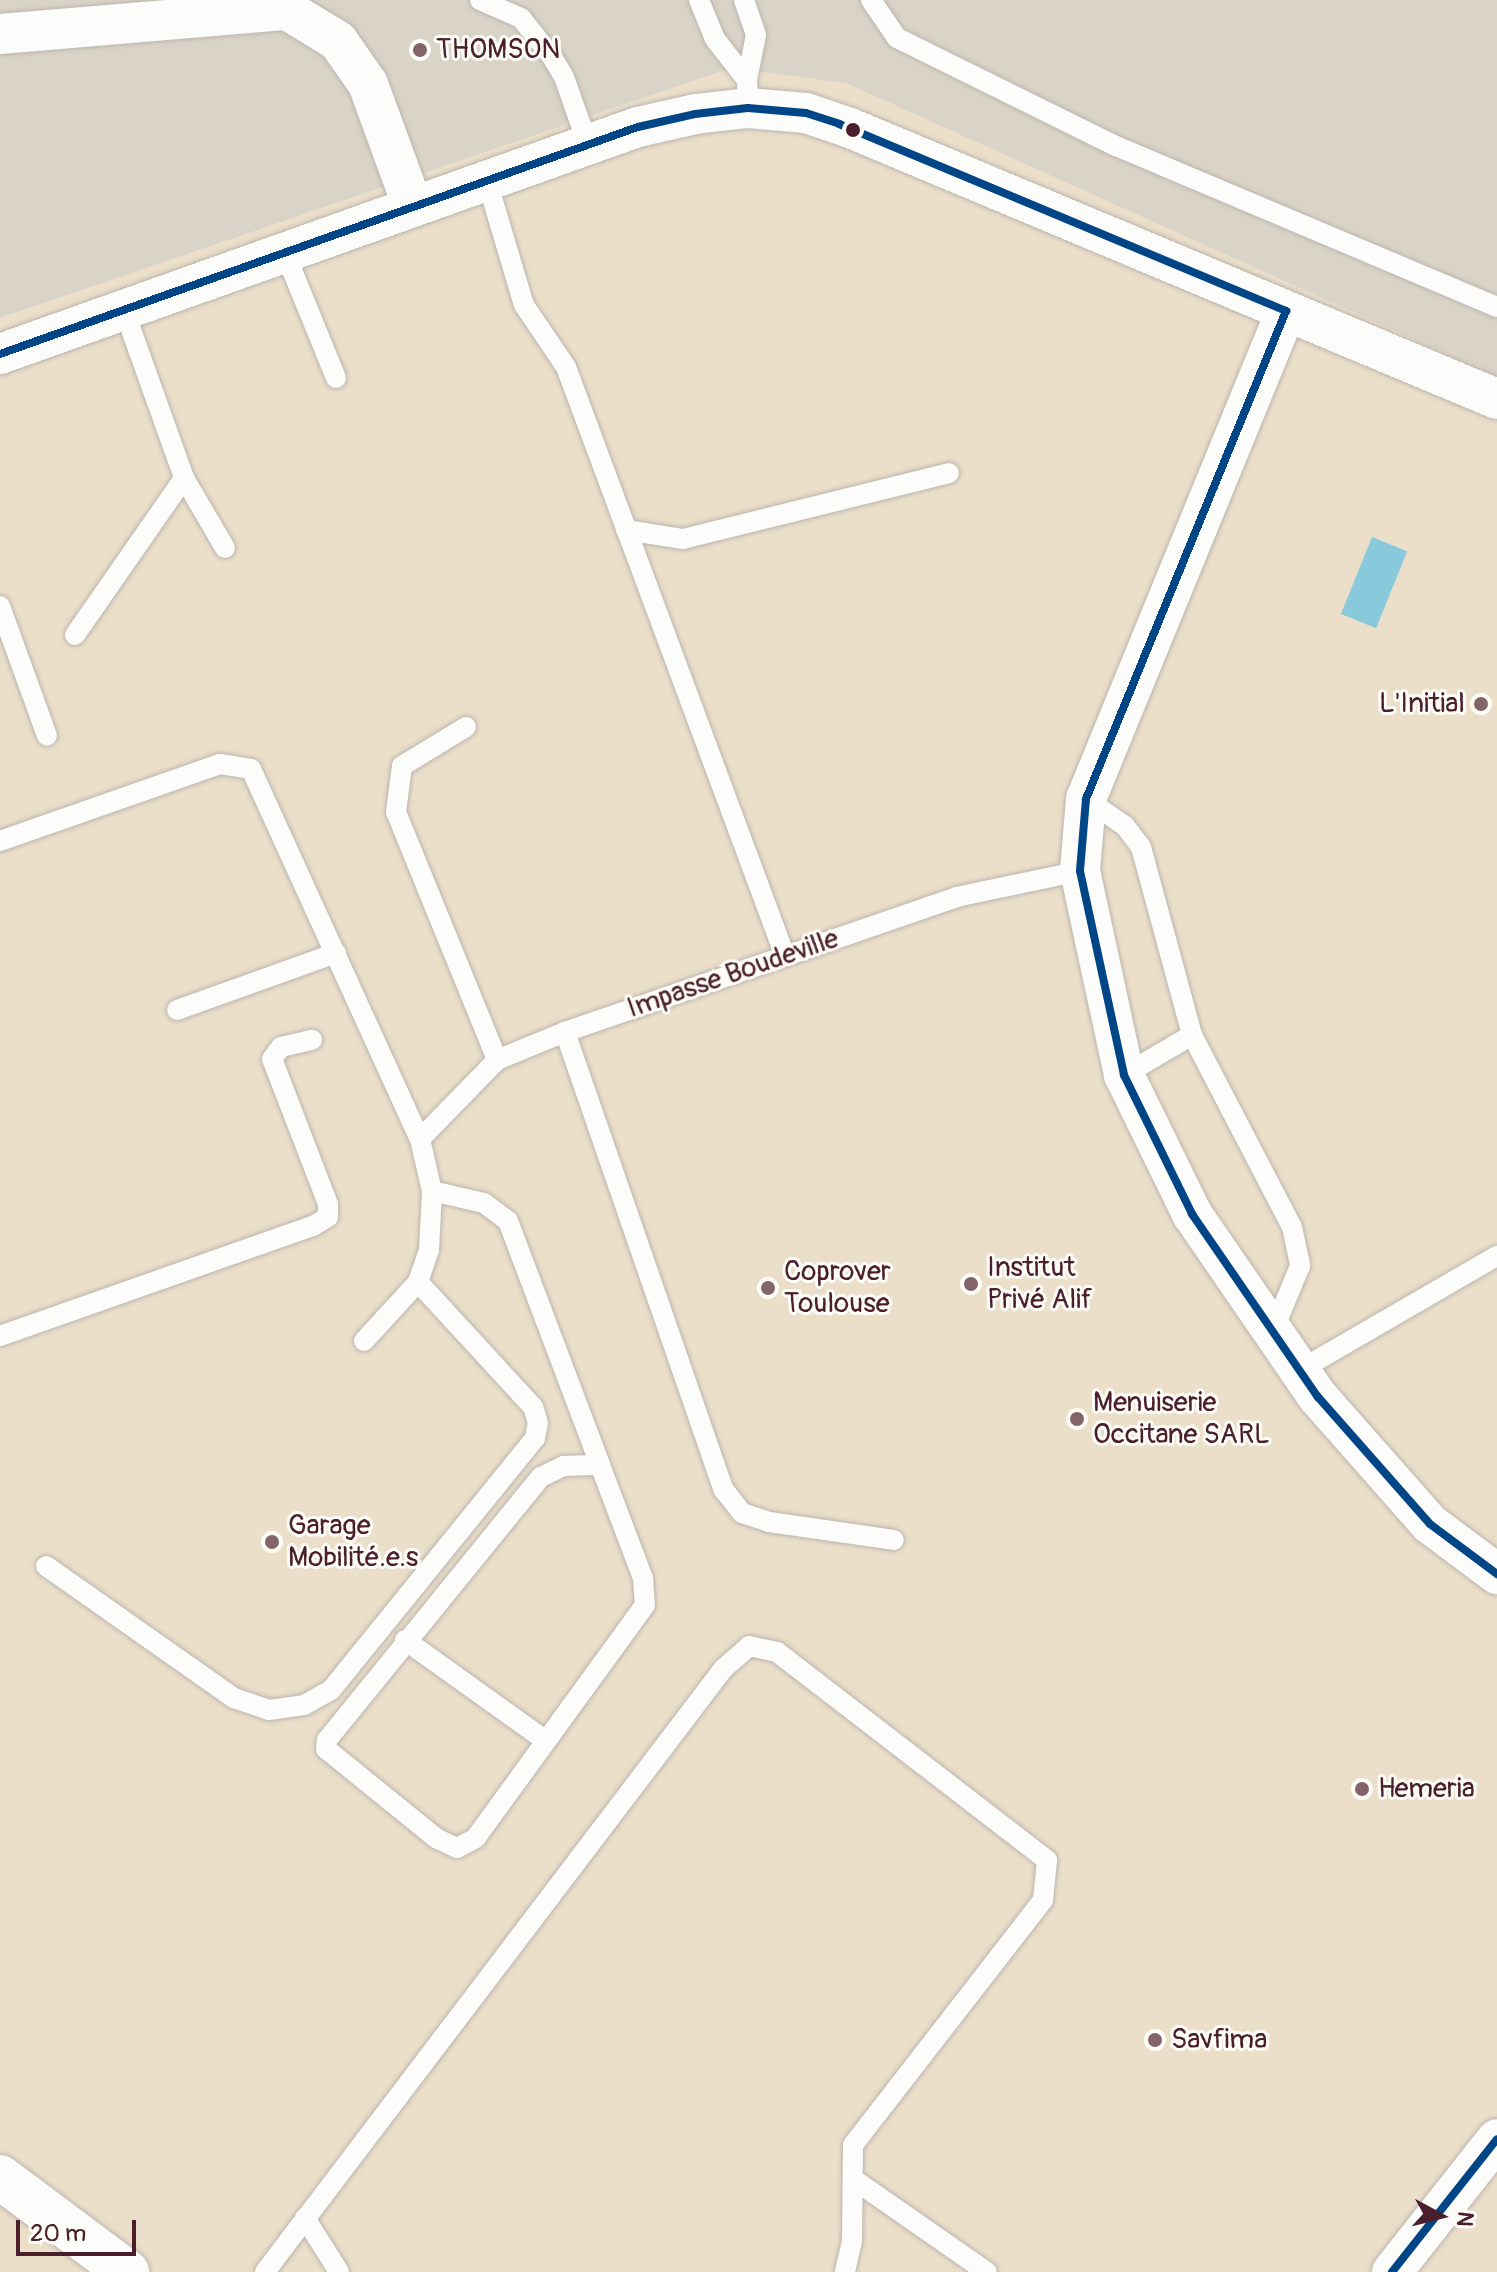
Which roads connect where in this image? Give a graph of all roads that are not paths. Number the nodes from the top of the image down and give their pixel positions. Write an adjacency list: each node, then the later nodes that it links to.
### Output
1 (480, 0): 7 (lane)
2 (699, 0): 6 (lane)
3 (744, 0): 6 (lane)
4 (871, 0): 11 (lane)
5 (0, 34): 9 (street)
6 (748, 94): 7 (street); 13 (street)
7 (588, 145): 8 (street)
8 (487, 181): 9 (street); 19 (lane)
9 (413, 207): 10 (street)
10 (285, 253): 12 (street); 15 (lane)
11 (1497, 307)
12 (124, 310): 14 (street); 18 (lane)
13 (1286, 311): 16 (street); 25 (street)
14 (0, 354)
15 (336, 378)
16 (1497, 399)
17 (949, 473): 19 (lane)
18 (184, 478): 20 (lane); 22 (lane)
19 (626, 530): 29 (lane)
20 (225, 548)
21 (0, 606): 24 (lane)
22 (75, 635)
23 (466, 727): 34 (lane)
24 (47, 736)
25 (1086, 799): 27 (street); 32 (lane)
26 (0, 841): 28 (lane)
27 (1080, 871): 29 (lane, Impasse Boudeville); 35 (street)
28 (336, 953): 30 (lane); 36 (lane)
29 (785, 956): 31 (lane, Impasse Boudeville)
30 (177, 1010)
31 (565, 1032): 34 (lane, Impasse Boudeville); 45 (lane)
32 (1192, 1035): 35 (lane); 40 (lane)
33 (312, 1040): 41 (lane)
34 (497, 1060): 36 (lane, Impasse Boudeville)
35 (1124, 1075): 40 (street)
36 (420, 1139): 37 (lane)
37 (432, 1191): 39 (lane); 44 (lane)
38 (1497, 1256): 43 (lane)
39 (418, 1282): 42 (lane); 46 (lane)
40 (1273, 1331): 43 (street)
41 (0, 1336)
42 (364, 1341)
43 (1300, 1370): 47 (street)
44 (600, 1465): 48 (lane); 49 (lane)
45 (894, 1540)
46 (46, 1566)
47 (1497, 1574)
48 (405, 1640): 49 (lane); 49 (lane)
49 (546, 1741)
50 (1497, 2139): 59 (street)
51 (0, 2177): 54 (street)
52 (853, 2179): 53 (lane); 57 (lane); 58 (lane)
53 (305, 2218): 55 (lane); 56 (lane)
54 (127, 2272)
55 (265, 2272)
56 (339, 2272)
57 (845, 2272)
58 (987, 2272)
59 (1392, 2272)

